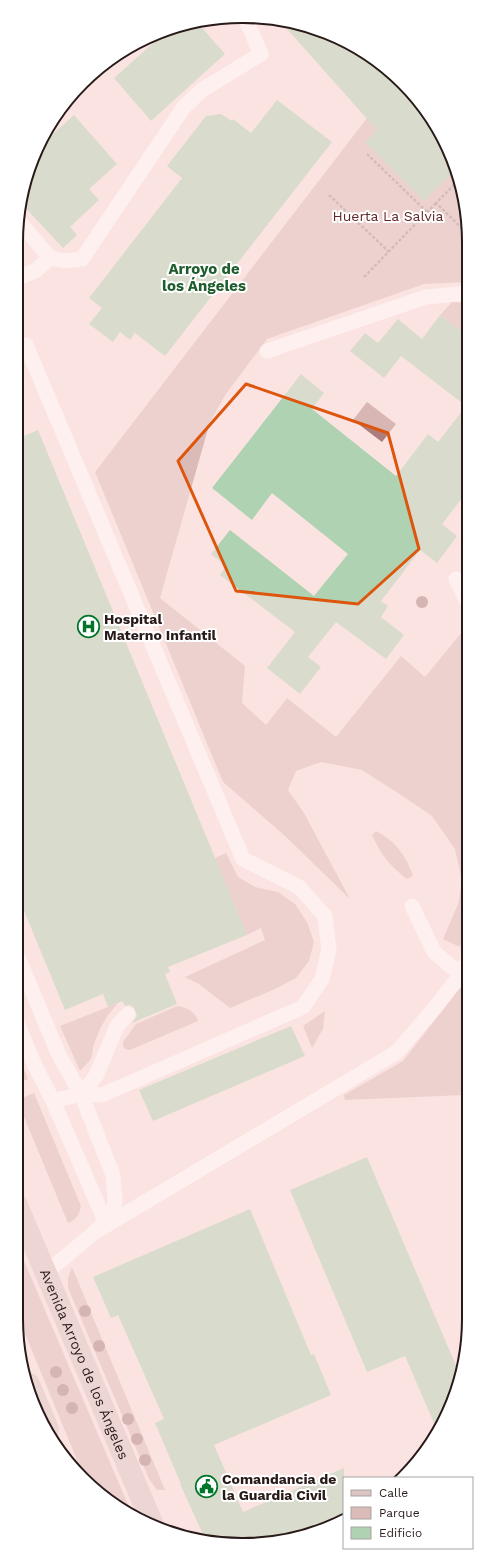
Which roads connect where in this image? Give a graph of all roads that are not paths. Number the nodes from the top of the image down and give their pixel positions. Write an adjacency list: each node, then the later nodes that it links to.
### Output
1 (247, 23): 3 (lane)
2 (23, 226): 3 (lane)
3 (50, 258): 4 (lane)
4 (23, 276)
5 (462, 294): 7 (lane)
6 (23, 346): 16 (lane)
7 (267, 351)
8 (456, 580): 9 (lane)
9 (462, 592)
10 (412, 906): 12 (lane)
11 (23, 969): 16 (lane)
12 (462, 971)
13 (462, 974): 19 (lane)
14 (128, 1014): 16 (lane)
15 (23, 1037): 17 (lane)
16 (81, 1094): 17 (lane); 19 (lane)
17 (52, 1101): 19 (lane)
18 (23, 1219): 20 (main road, Avenida Arroyo de los Ángeles)
19 (100, 1227): 20 (lane)
20 (47, 1272): 21 (main road, Avenida Arroyo de los Ángeles)
21 (150, 1517)

